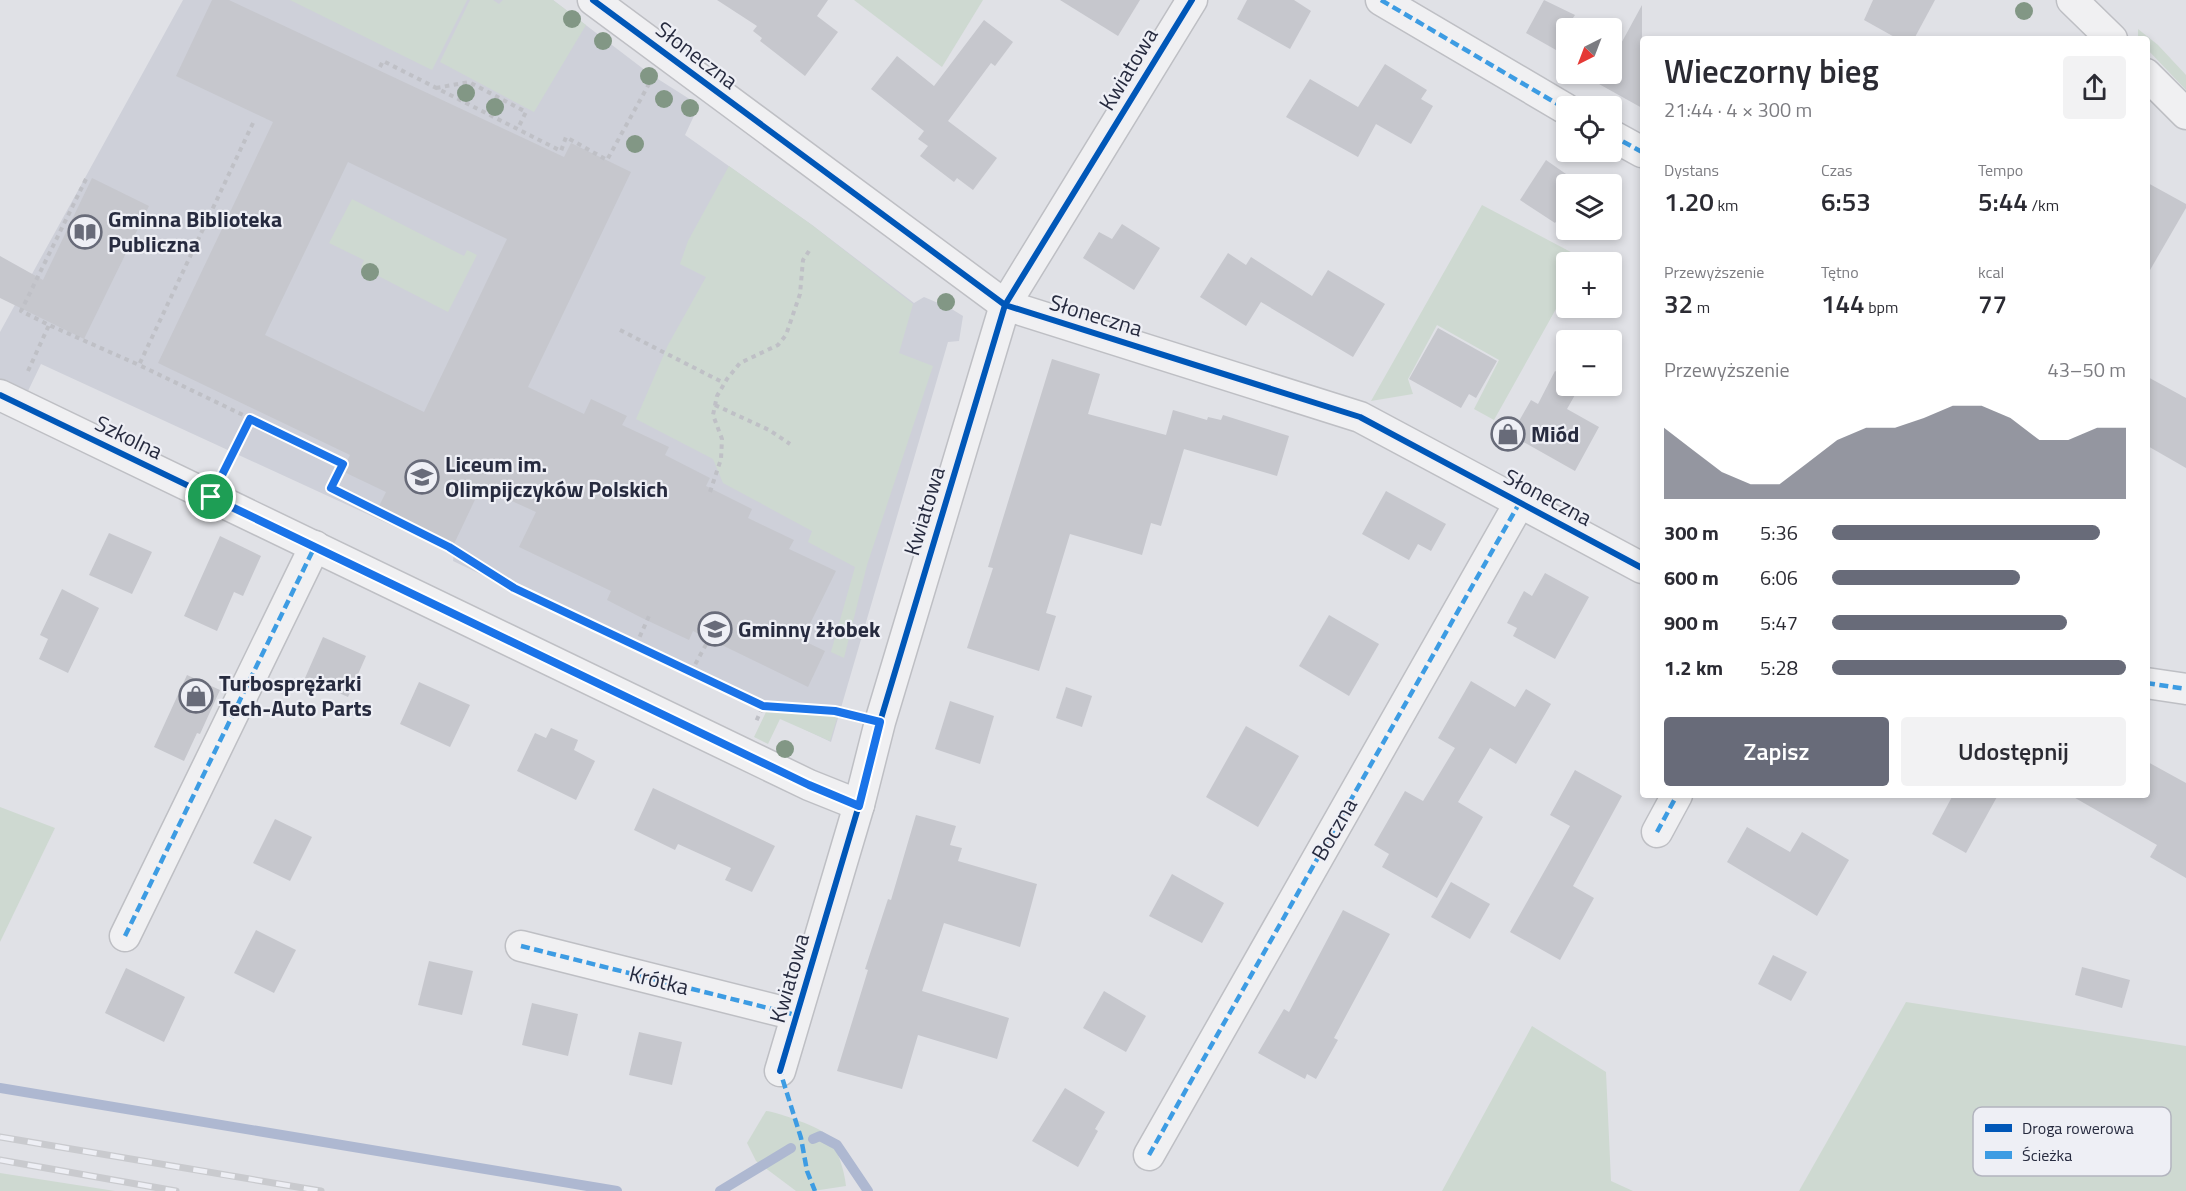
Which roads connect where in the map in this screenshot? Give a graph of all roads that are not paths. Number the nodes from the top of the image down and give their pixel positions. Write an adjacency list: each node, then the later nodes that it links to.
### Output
1 (593, 0): 11 (street, Słoneczna)
2 (1192, 0): 11 (street, Kwiatowa)
3 (1381, 0): 7 (street)
4 (2072, 0): 5 (street)
5 (2109, 36)
6 (2150, 78): 8 (street)
7 (1556, 104)
8 (2186, 114)
9 (1622, 141): 10 (street)
10 (1640, 151)
11 (1005, 305): 13 (street, Słoneczna); 19 (street, Kwiatowa)
12 (7, 399): 14 (street, Szkolna)
13 (1520, 502): 15 (street, Słoneczna); 25 (street, Boczna)
14 (315, 546): 19 (street, Szkolna); 21 (street)
15 (1640, 567)
16 (2150, 684): 17 (street)
17 (2186, 688)
18 (1675, 798): 20 (street)
19 (859, 806): 23 (street, Kwiatowa)
20 (1657, 832)
21 (125, 936)
22 (521, 946): 23 (street, Krótka)
23 (796, 1015): 24 (street, Kwiatowa)
24 (780, 1071)
25 (1149, 1155)

